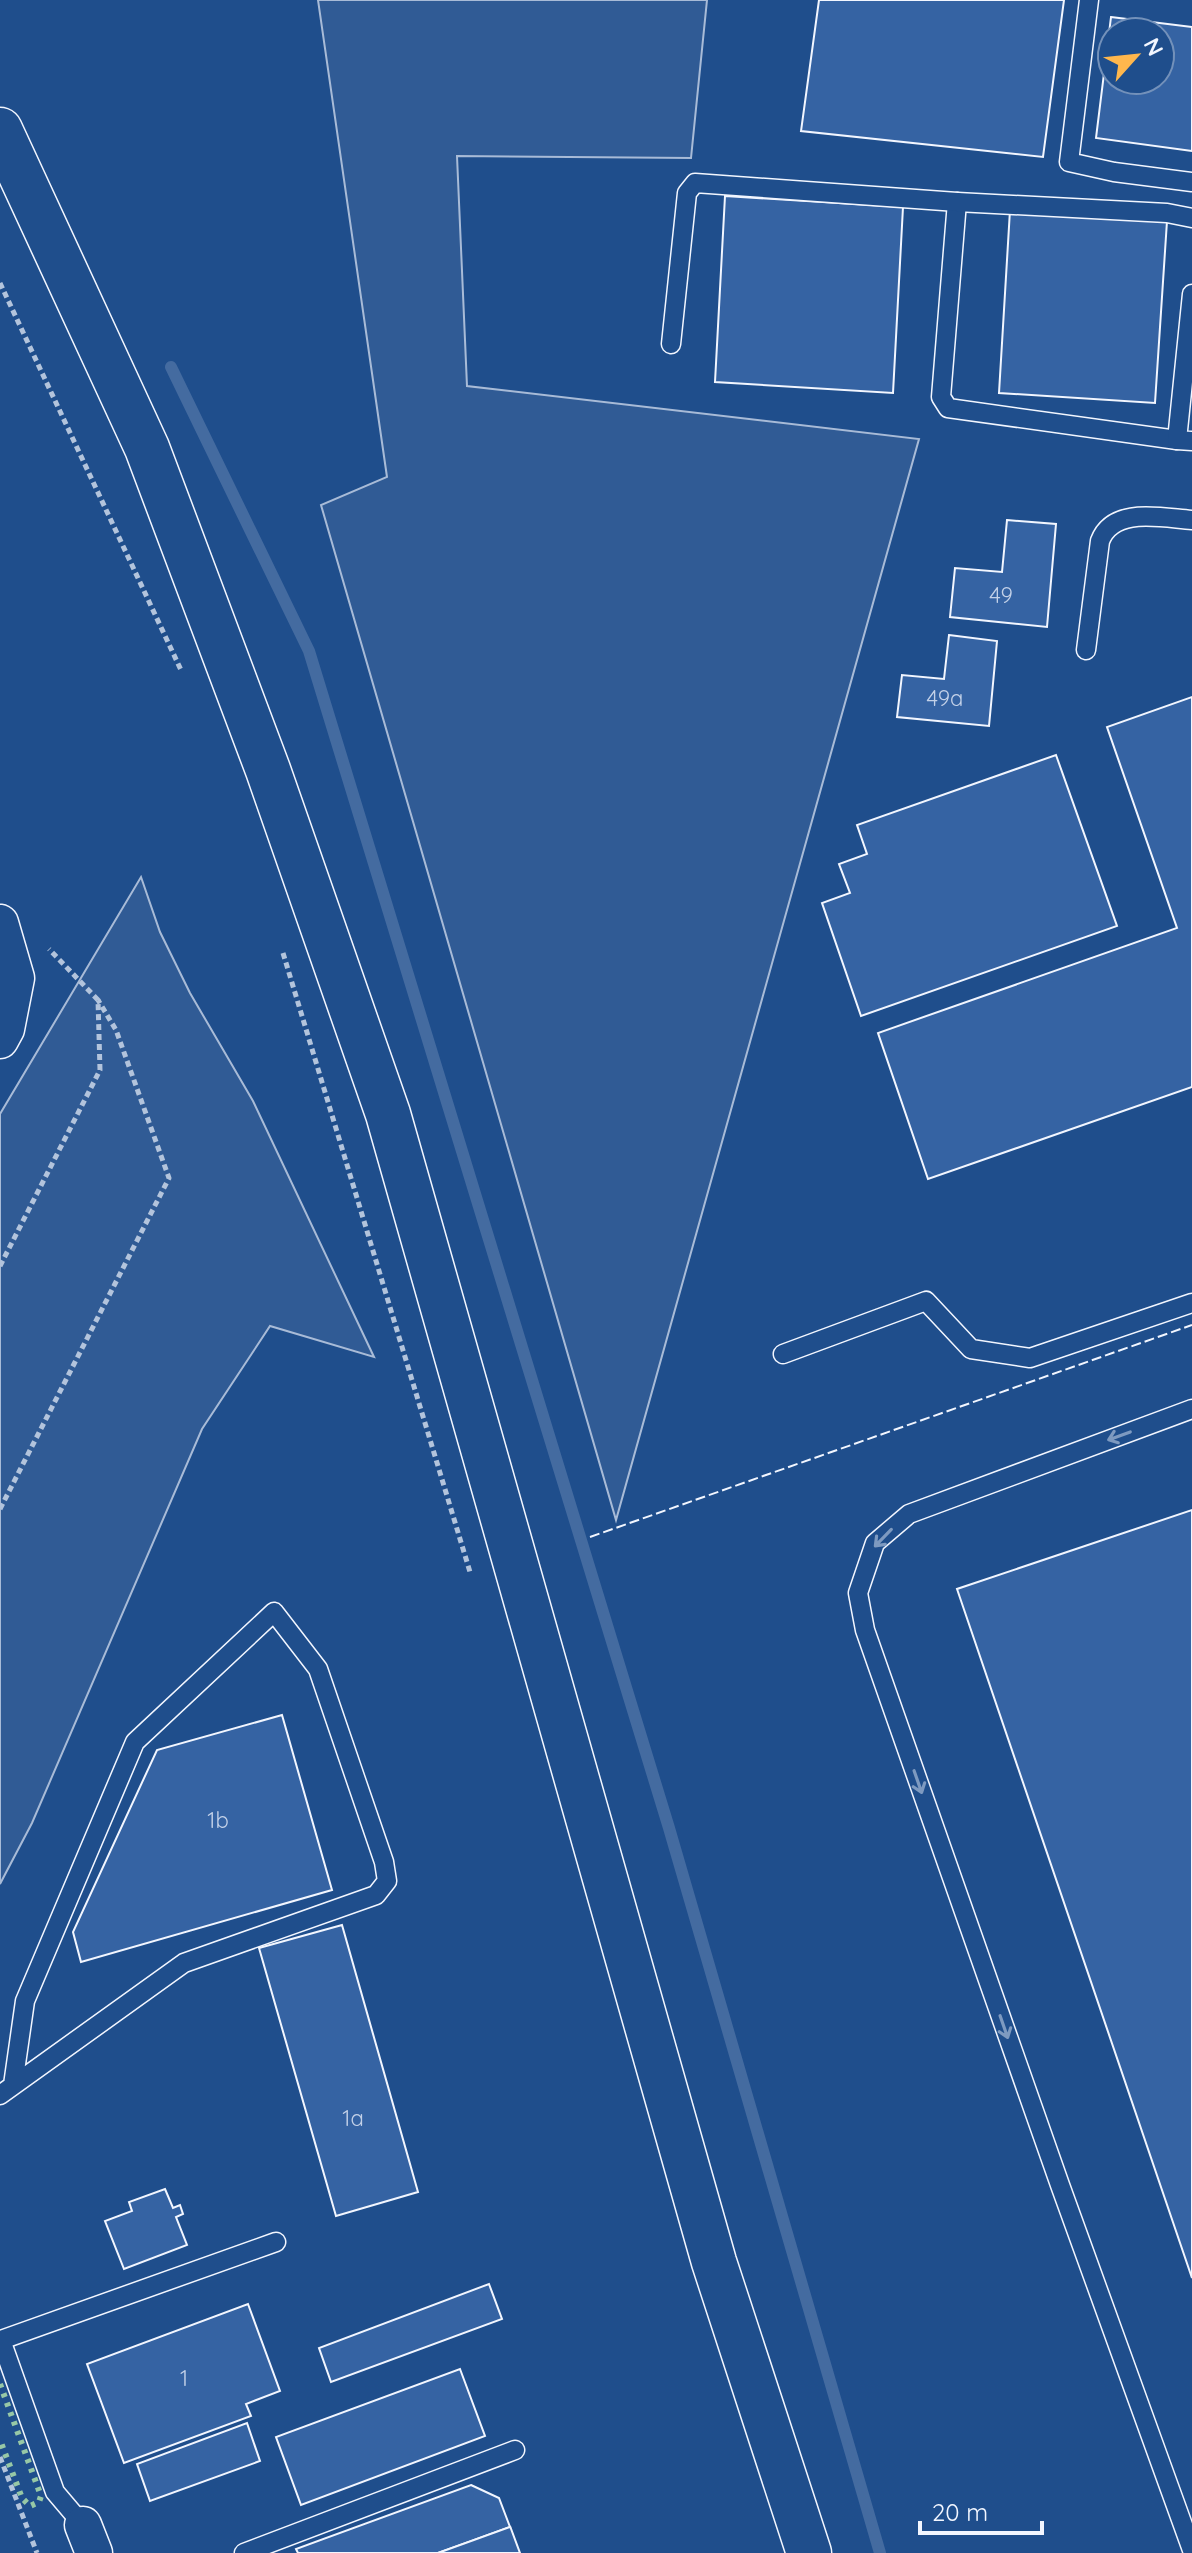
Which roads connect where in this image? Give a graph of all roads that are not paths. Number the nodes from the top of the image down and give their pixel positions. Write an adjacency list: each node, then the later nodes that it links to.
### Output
1 (1089, 0): 3 (lane)
2 (0, 130): 23 (main road)
3 (1192, 182)
4 (957, 202): 5 (lane); 7 (lane); 8 (lane)
5 (1192, 218)
6 (1192, 294): 8 (lane)
7 (671, 344)
8 (1184, 440)
9 (1192, 520): 10 (lane)
10 (1086, 650)
11 (1, 924): 12 (street)
12 (0, 1040)
13 (1192, 1303): 14 (lane)
14 (783, 1354)
15 (1192, 1409): 21 (lane, one-way to 21)
16 (7, 2090): 16 (lane)
17 (276, 2242): 18 (lane)
18 (0, 2339): 20 (lane)
19 (515, 2450): 22 (lane)
20 (89, 2539)
21 (1192, 2550)
22 (244, 2553)
23 (809, 2553)

